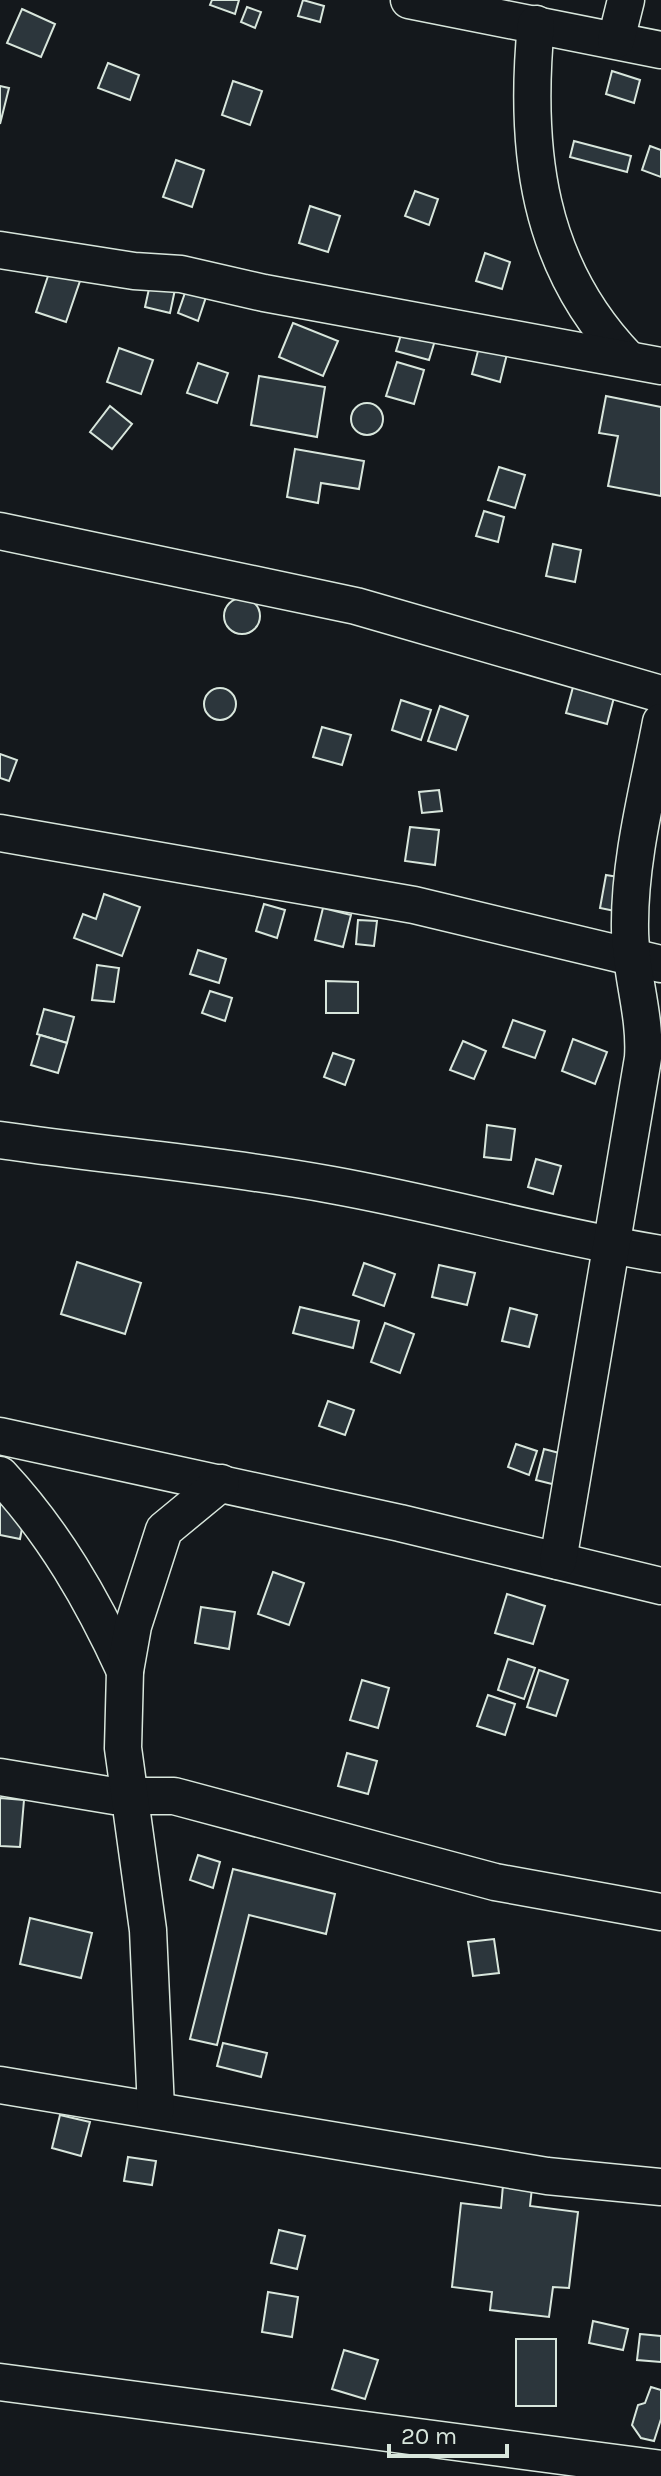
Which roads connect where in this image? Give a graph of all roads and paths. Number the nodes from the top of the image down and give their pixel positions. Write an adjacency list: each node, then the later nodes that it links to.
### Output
1 (409, 0): 3 (street)
2 (626, 0): 4 (street)
3 (536, 24): 4 (street); 7 (street)
4 (616, 40): 5 (street)
5 (661, 50)
6 (0, 250): 7 (street)
7 (644, 362)
8 (0, 531): 9 (street)
9 (661, 694)
10 (661, 722): 12 (street)
11 (0, 833): 12 (street)
12 (646, 961): 14 (street)
13 (0, 1140): 14 (street)
14 (611, 1246): 15 (street); 19 (street)
15 (661, 1254)
16 (0, 1436): 18 (street)
17 (0, 1475): 21 (street)
18 (221, 1483): 19 (street); 21 (street)
19 (558, 1561): 20 (street)
20 (661, 1586)
21 (125, 1671): 23 (street)
22 (0, 1777): 23 (street)
23 (129, 1797): 24 (street); 26 (street)
24 (661, 1912)
25 (0, 2085): 26 (street)
26 (156, 2109): 27 (street)
27 (661, 2187)
28 (0, 2382): 29 (street)
29 (661, 2469)

